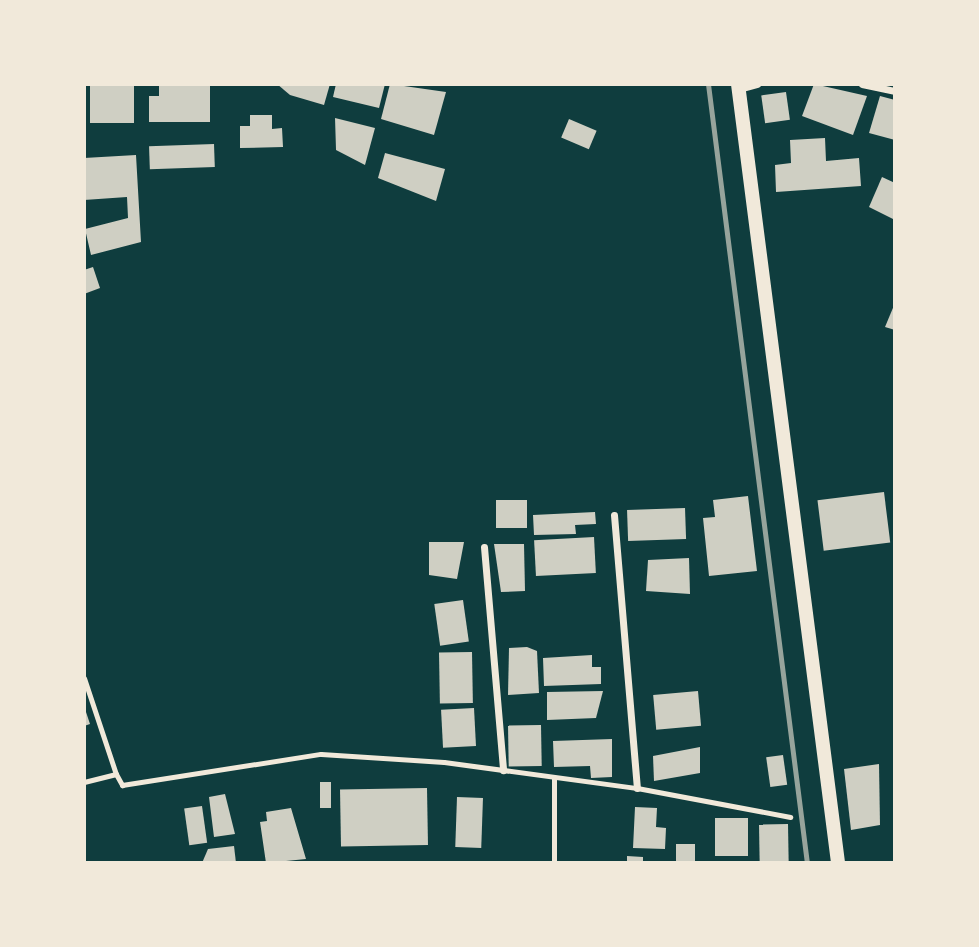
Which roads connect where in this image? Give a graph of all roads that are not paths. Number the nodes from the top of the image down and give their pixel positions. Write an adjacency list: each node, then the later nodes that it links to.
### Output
1 (757, 84): 3 (street)
2 (862, 84): 4 (street)
3 (739, 86): 15 (main road)
4 (895, 91)
5 (614, 515): 12 (street)
6 (484, 547): 8 (street)
7 (84, 678): 9 (lane)
8 (503, 770): 9 (lane); 10 (lane)
9 (116, 774): 11 (lane)
10 (554, 778): 12 (lane); 14 (lane)
11 (84, 782)
12 (637, 788): 13 (lane)
13 (790, 817)
14 (554, 863)
15 (838, 863)

